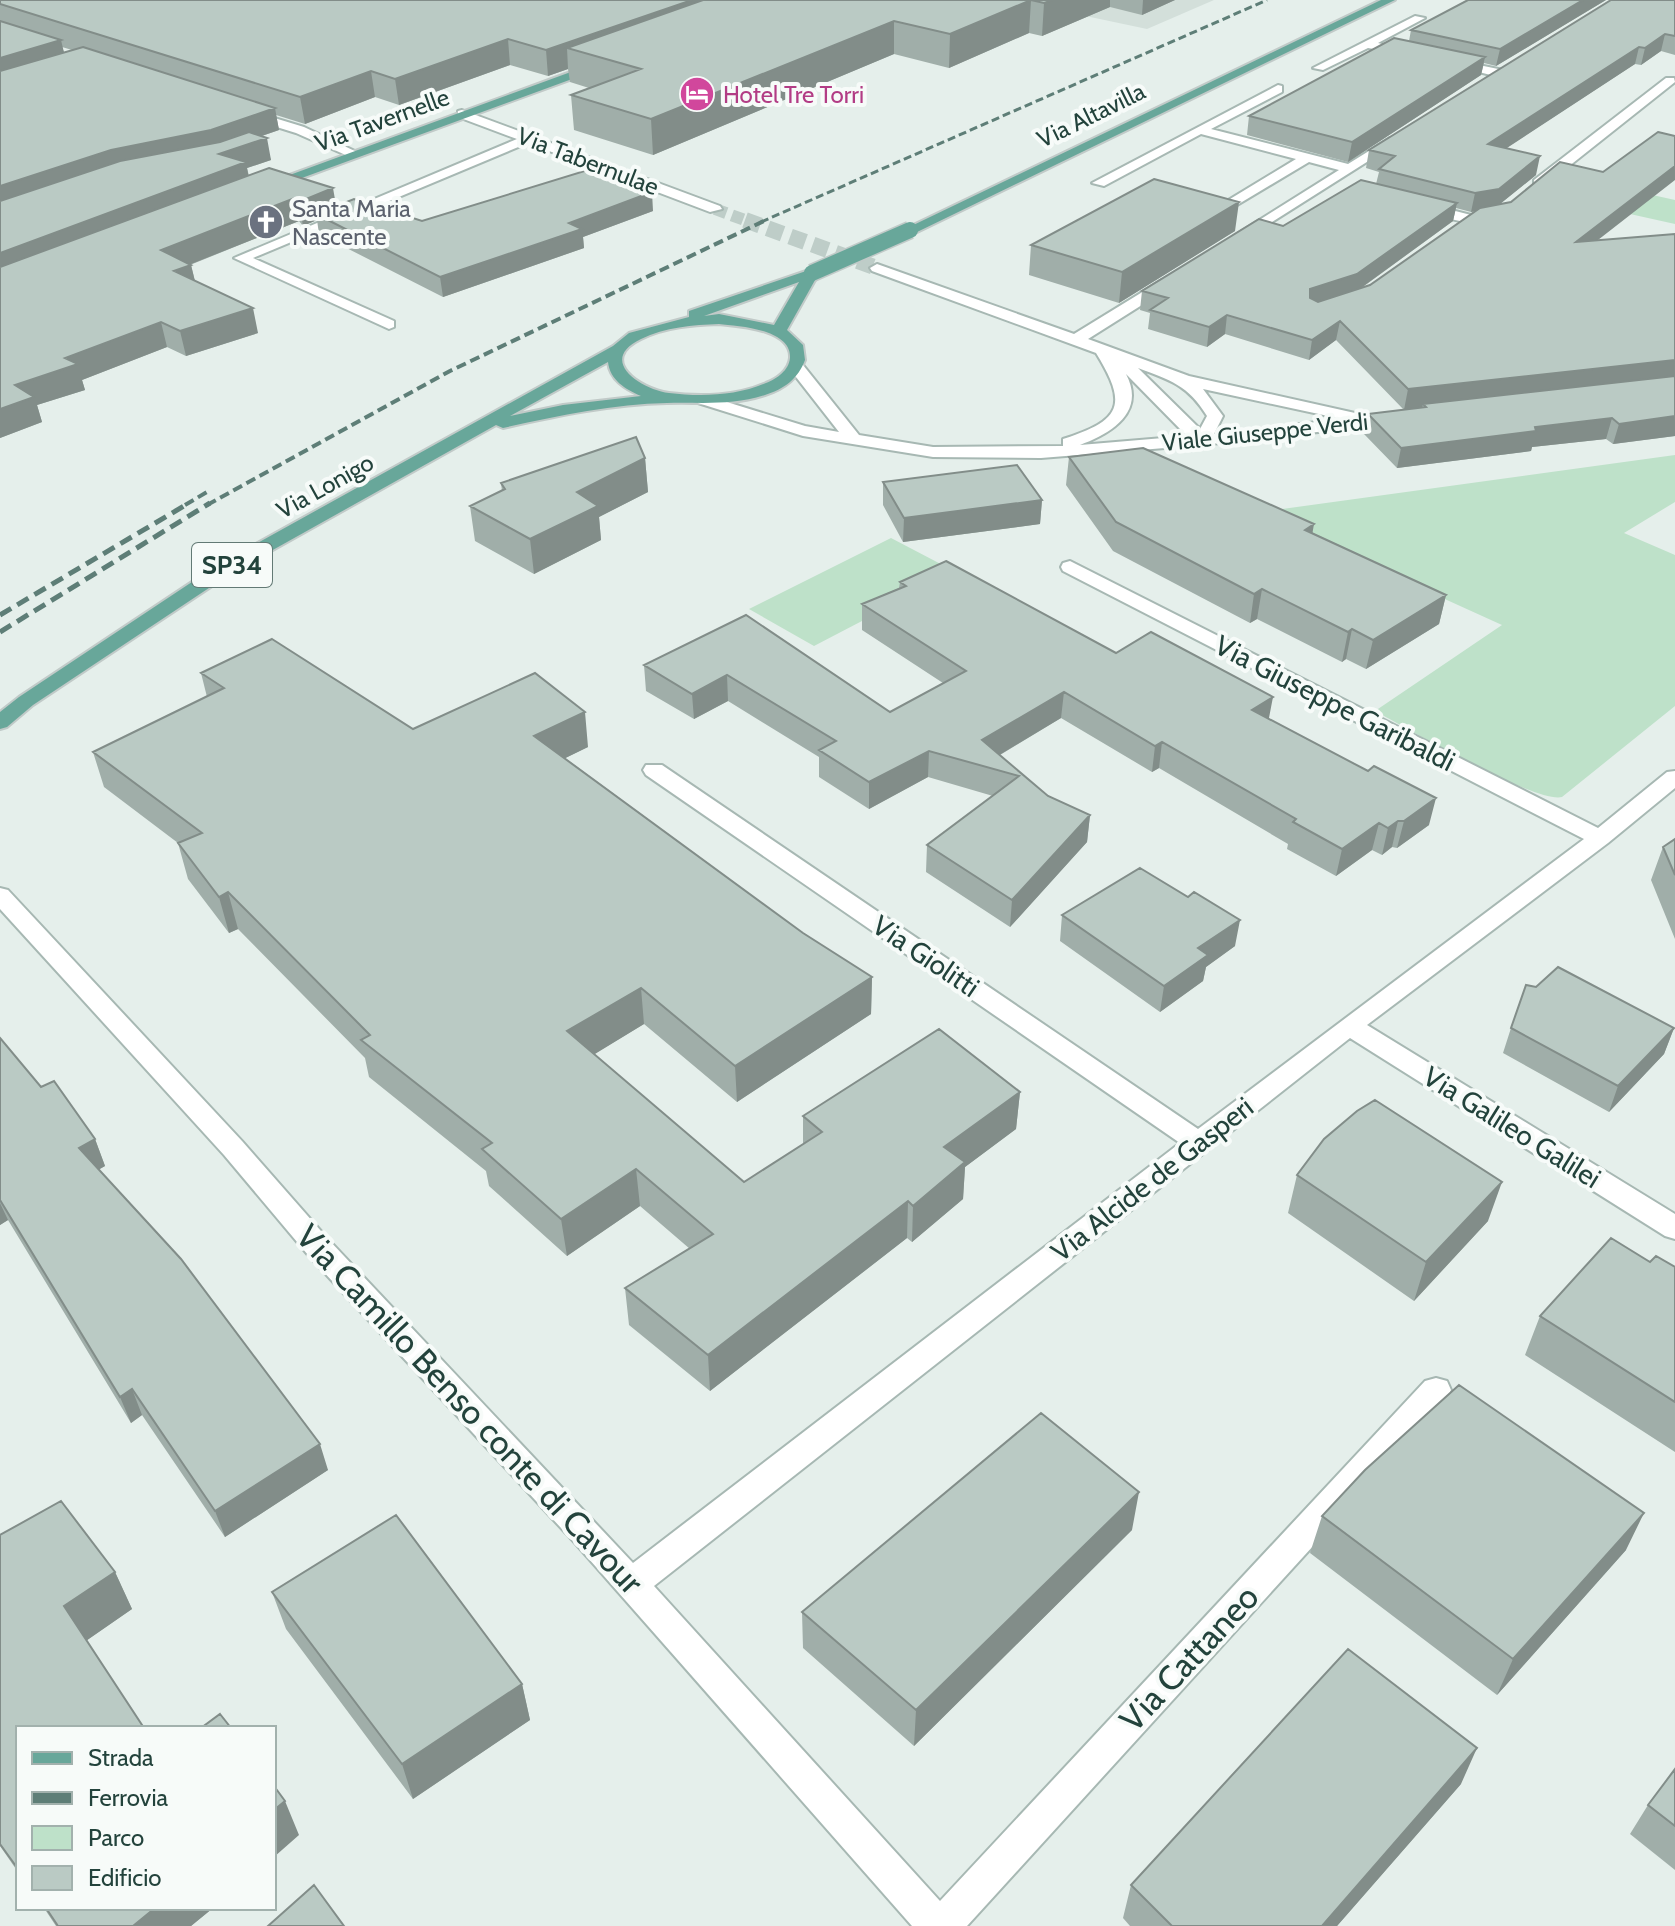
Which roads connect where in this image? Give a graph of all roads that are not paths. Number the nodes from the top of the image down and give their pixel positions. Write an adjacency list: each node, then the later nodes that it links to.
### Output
1 (1390, 0): 34 (main road, Via Altavilla / SP34, bridge)
2 (1419, 18): 3 (street)
3 (1366, 44): 4 (street); 8 (street)
4 (1425, 57)
5 (1440, 60): 9 (street)
6 (608, 62): 14 (main road, Via Tavernelle)
7 (1512, 65): 9 (street)
8 (1319, 68)
9 (1499, 73): 11 (street)
10 (1670, 81): 27 (street)
11 (1478, 86)
12 (1278, 89): 16 (street)
13 (229, 107): 15 (street)
14 (462, 114): 18 (street, Via Tabernulae); 20 (main road, Via Tavernelle)
15 (300, 130): 19 (street); 20 (street)
16 (1200, 130): 21 (street); 23 (street)
17 (1402, 136): 22 (street)
18 (528, 139): 30 (street, Via Tabernulae); 36 (street)
19 (273, 140)
20 (353, 153): 26 (main road, Via Tavernelle)
21 (1307, 158): 22 (street); 31 (street)
22 (1351, 169): 24 (street)
23 (1099, 183)
24 (1329, 184): 25 (street); 32 (street)
25 (1353, 190)
26 (252, 192)
27 (1524, 195)
28 (1404, 202): 29 (street)
29 (1512, 205)
30 (715, 209)
31 (1212, 216)
32 (1226, 247)
33 (877, 268): 39 (street)
34 (812, 273): 37 (main road, Via Altavilla / SP34); 38 (main road)
35 (1177, 277): 39 (street)
36 (389, 324)
37 (660, 326): 38 (main road, SP34); 40 (main road, SP34)
38 (778, 332): 42 (main road)
39 (1074, 341): 41 (street)
40 (619, 349): 44 (main road, SP34); 48 (main road, Via Lonigo / SP34)
41 (1103, 351): 43 (street); 49 (street); 51 (street)
42 (797, 368): 45 (main road, SP34); 50 (street)
43 (1183, 379): 47 (street); 49 (street)
44 (676, 398): 45 (main road, SP34); 48 (main road, Via Lonigo / SP34)
45 (704, 400): 50 (street, Viale Giuseppe Verdi)
46 (1421, 416): 47 (street, Viale Giuseppe Verdi)
47 (1375, 421): 49 (street, Viale Giuseppe Verdi)
48 (477, 429): 53 (main road, Via Lonigo / SP34)
49 (1202, 440): 51 (street, Viale Giuseppe Verdi)
50 (855, 441): 51 (street, Viale Giuseppe Verdi)
51 (1041, 453)
52 (1070, 567): 56 (street, Via Giuseppe Garibaldi)
53 (0, 723)
54 (654, 770): 59 (street, Via Giolitti)
55 (1675, 777): 56 (street, Via Alcide de Gasperi)
56 (1600, 838): 58 (street, Via Alcide de Gasperi)
57 (0, 895): 62 (street, Via Camillo Benso conte di Cavour)
58 (1350, 1026): 59 (street, Via Alcide de Gasperi); 60 (street, Via Galileo Galilei)
59 (1198, 1142): 62 (street, Via Alcide de Gasperi)
60 (1675, 1228)
61 (1436, 1390): 63 (street, Via Cattaneo)
62 (631, 1584): 63 (street, Via Camillo Benso conte di Cavour)
63 (940, 1926)

